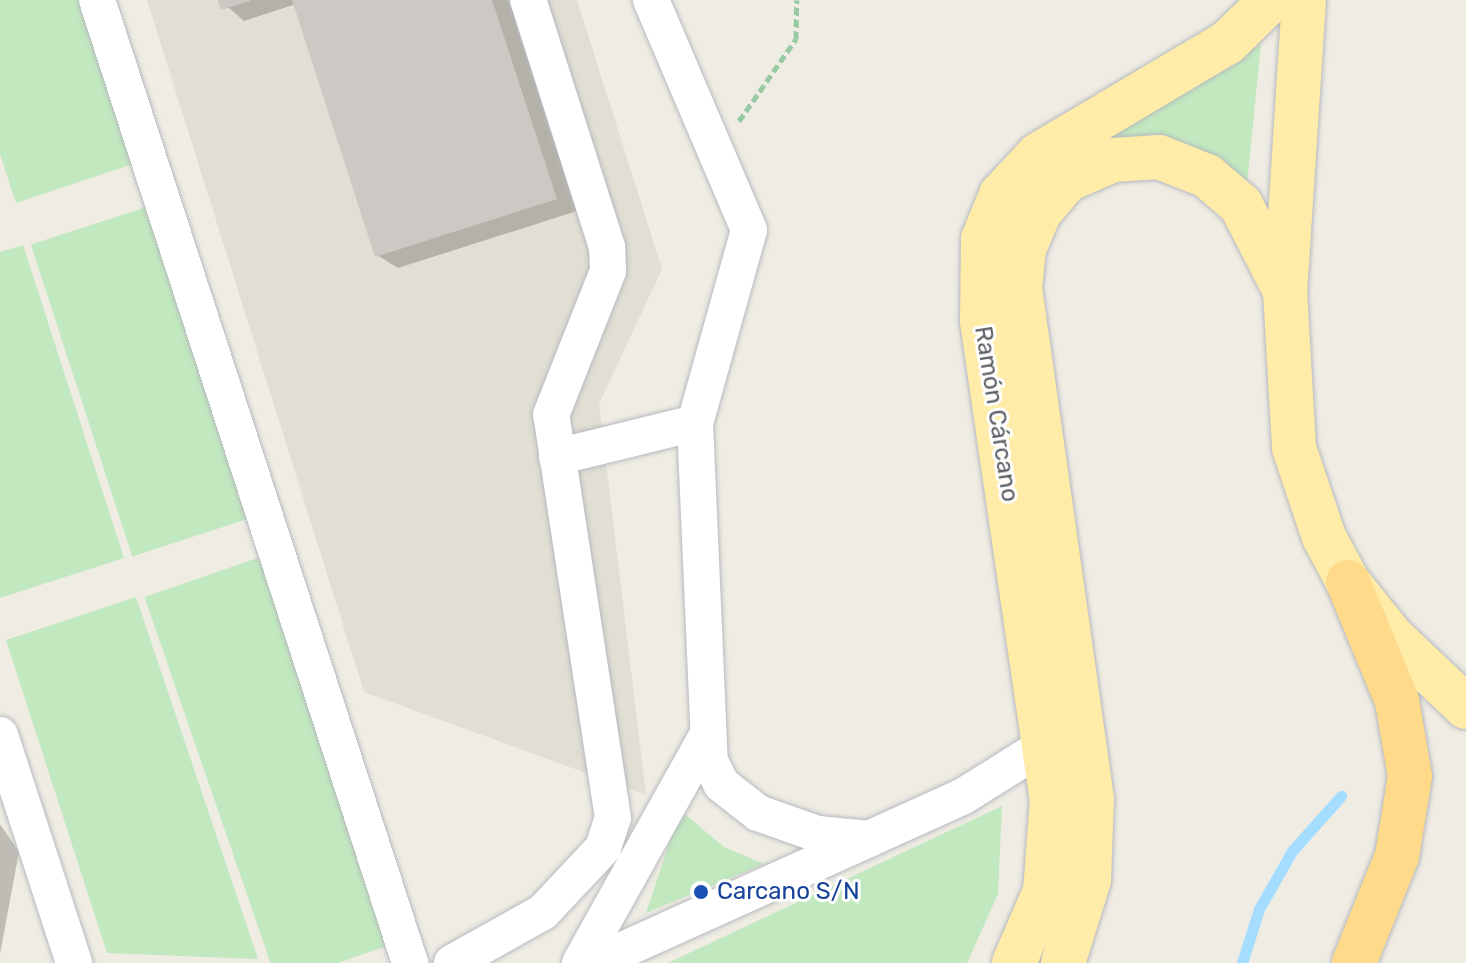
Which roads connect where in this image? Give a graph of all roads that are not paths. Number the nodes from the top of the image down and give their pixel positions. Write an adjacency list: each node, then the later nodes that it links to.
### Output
1 (97, 0): 17 (street)
2 (528, 0): 8 (street)
3 (651, 0): 7 (street)
4 (1271, 0): 13 (main road, Ramón Cárcano)
5 (1304, 0): 6 (main road)
6 (1285, 291): 9 (main road); 21 (main road, Ramón Cárcano)
7 (695, 423): 8 (street); 12 (street)
8 (557, 457): 15 (street)
9 (1348, 582): 10 (main road); 22 (highway)
10 (1466, 707)
11 (0, 735): 16 (street)
12 (706, 738): 14 (street); 18 (street)
13 (1045, 745): 14 (street); 20 (main road, Ramón Cárcano)
14 (869, 839): 19 (street)
15 (456, 962)
16 (74, 963)
17 (410, 963)
18 (580, 963)
19 (594, 963)
20 (1014, 963)
21 (1063, 963)
22 (1354, 963)

